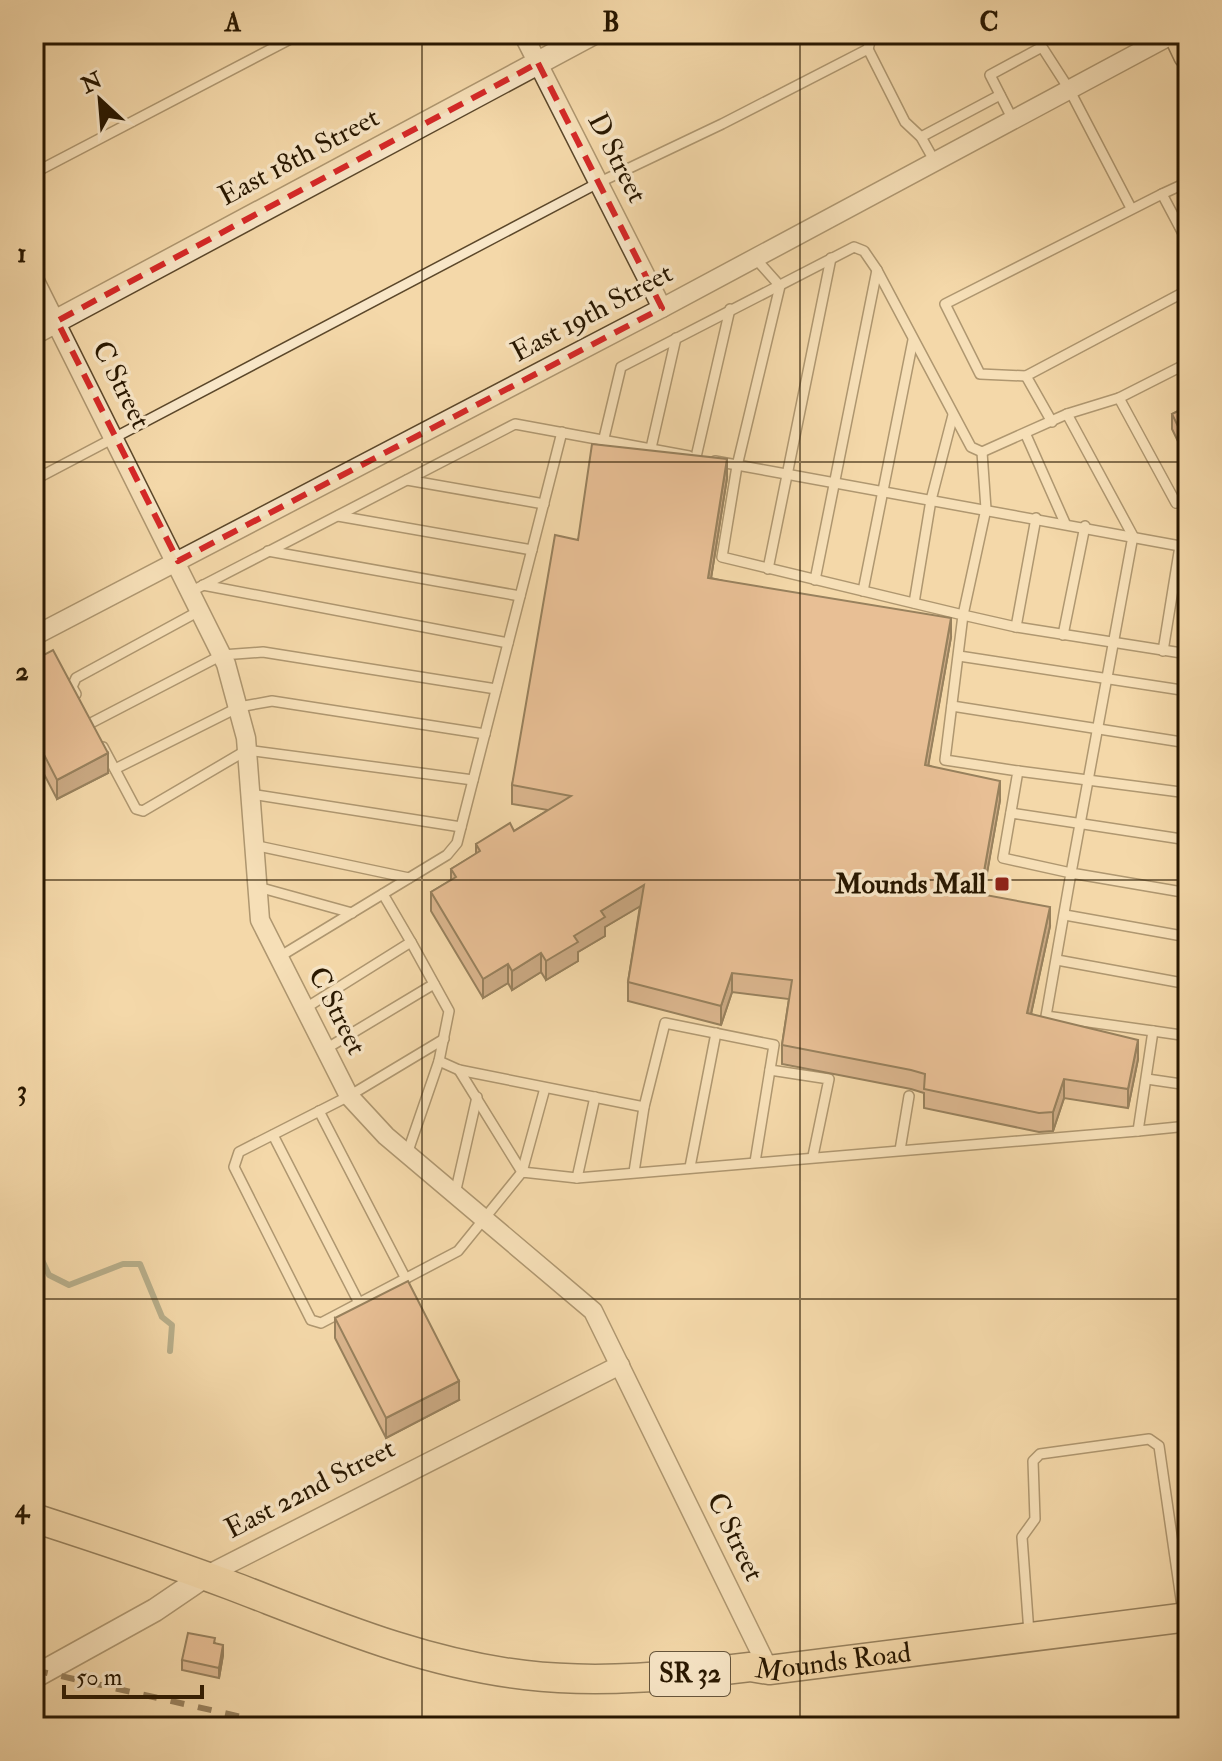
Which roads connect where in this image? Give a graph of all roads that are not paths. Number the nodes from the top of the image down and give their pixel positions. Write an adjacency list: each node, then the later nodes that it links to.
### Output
1 (300, 34): 14 (lane)
2 (523, 34): 8 (street, D Street)
3 (592, 34): 8 (street, East 18th Street)
4 (872, 34): 6 (lane)
5 (1176, 34): 7 (main road); 9 (street, East 19th Street)
6 (868, 49): 12 (lane); 16 (lane)
7 (1188, 55)
8 (538, 63): 16 (street, D Street); 28 (street, East 18th Street)
9 (1069, 89): 10 (lane); 11 (street, East 19th Street); 18 (lane)
10 (1000, 95): 11 (lane); 12 (lane)
11 (1013, 120): 13 (street, East 19th Street)
12 (921, 137): 13 (lane)
13 (935, 162): 20 (street, East 19th Street)
14 (34, 173)
15 (1188, 182): 17 (lane)
16 (598, 183): 26 (street, D Street); 40 (lane)
17 (1162, 194): 18 (lane); 19 (lane)
18 (1131, 208): 33 (lane)
19 (1188, 243)
20 (755, 258): 24 (lane); 26 (street, East 19th Street)
21 (831, 258): 22 (lane); 24 (lane); 46 (lane)
22 (877, 270): 31 (lane); 49 (lane)
23 (34, 279): 28 (street, C Street)
24 (780, 286): 27 (lane); 45 (lane)
25 (1188, 290): 33 (lane)
26 (662, 308): 63 (street, East 19th Street)
27 (730, 309): 30 (lane); 44 (lane)
28 (57, 321): 29 (street, East 18th Street); 40 (street, C Street)
29 (34, 333)
30 (676, 338): 41 (lane); 42 (lane)
31 (913, 340): 35 (lane); 50 (lane)
32 (1188, 363): 34 (lane)
33 (1026, 376): 37 (lane)
34 (1119, 398): 36 (lane); 51 (lane)
35 (953, 414): 43 (lane); 52 (lane)
36 (1067, 414): 37 (lane); 59 (lane)
37 (1052, 422): 39 (lane)
38 (562, 432): 41 (lane); 48 (lane); 53 (lane)
39 (1026, 435): 43 (lane); 57 (lane)
40 (116, 437): 47 (lane); 63 (street, C Street)
41 (604, 438): 42 (lane)
42 (651, 448): 44 (lane)
43 (982, 452): 54 (lane)
44 (696, 457): 45 (lane)
45 (737, 466): 46 (lane); 64 (lane)
46 (787, 475): 49 (lane); 64 (lane)
47 (34, 480)
48 (407, 480): 53 (lane); 55 (lane)
49 (837, 484): 50 (lane); 65 (lane)
50 (883, 491): 52 (lane); 67 (lane)
51 (1188, 497)
52 (931, 500): 54 (lane); 69 (lane)
53 (544, 504): 61 (lane)
54 (986, 509): 56 (lane); 71 (lane)
55 (337, 516): 61 (lane); 62 (lane)
56 (1036, 518): 57 (lane); 72 (lane)
57 (1065, 523): 58 (lane)
58 (1085, 526): 59 (lane); 73 (lane)
59 (1133, 536): 60 (lane); 76 (lane)
60 (1184, 547): 77 (lane)
61 (532, 550): 68 (lane)
62 (268, 551): 66 (lane); 68 (lane)
63 (178, 561): 66 (street, C Street); 74 (street, East 19th Street)
64 (768, 569): 65 (lane)
65 (815, 580): 67 (lane)
66 (197, 588): 70 (street, C Street); 75 (lane)
67 (863, 591): 69 (lane)
68 (520, 596): 75 (lane)
69 (914, 603): 71 (lane)
70 (201, 610): 79 (street, C Street); 84 (lane)
71 (963, 615): 72 (lane); 80 (lane)
72 (1016, 627): 73 (lane)
73 (1063, 635): 76 (lane)
74 (34, 636)
75 (508, 643): 82 (lane)
76 (1113, 644): 77 (lane); 81 (lane)
77 (1163, 651): 78 (lane)
78 (1188, 654)
79 (222, 655): 82 (lane); 86 (street, C Street); 88 (lane)
80 (959, 656): 81 (lane); 85 (lane)
81 (1107, 677): 83 (lane); 89 (lane)
82 (496, 689): 90 (lane)
83 (1188, 691)
84 (79, 699)
85 (952, 706): 89 (lane); 94 (lane)
86 (239, 707): 90 (lane); 92 (street, C Street); 93 (lane)
87 (85, 711): 88 (lane)
88 (91, 723): 93 (lane)
89 (1098, 728): 91 (lane); 96 (lane)
90 (485, 734): 95 (lane)
91 (1188, 743)
92 (247, 750): 93 (lane); 95 (lane); 98 (street, C Street)
93 (115, 769)
94 (1018, 771): 96 (lane); 99 (lane)
95 (473, 780): 101 (lane)
96 (1088, 782): 97 (lane); 100 (lane)
97 (1188, 793)
98 (251, 794): 101 (lane); 103 (street, C Street)
99 (1011, 813): 100 (lane); 104 (lane)
100 (1081, 825): 102 (lane); 104 (lane)
101 (461, 827): 105 (lane)
102 (1188, 840)
103 (253, 845): 105 (lane); 106 (street, C Street)
104 (1071, 873): 107 (lane); 110 (lane)
105 (409, 878): 108 (lane)
106 (255, 886): 109 (lane); 113 (street, C Street)
107 (1188, 893)
108 (383, 894): 109 (lane); 112 (lane)
109 (352, 913): 113 (lane)
110 (1065, 915): 111 (lane); 114 (lane)
111 (1188, 937)
112 (411, 942): 115 (lane); 117 (lane)
113 (279, 957): 117 (street, C Street)
114 (1057, 960): 116 (lane); 118 (lane)
115 (434, 984): 121 (lane); 122 (lane)
116 (1188, 984)
117 (304, 1009): 122 (street, C Street)
118 (1153, 1031): 120 (lane); 126 (lane)
119 (716, 1033): 125 (lane); 133 (lane); 142 (lane)
120 (1188, 1036)
121 (444, 1039): 123 (lane); 129 (lane)
122 (324, 1050): 129 (street, C Street)
123 (439, 1061): 124 (lane); 139 (lane)
124 (459, 1070): 128 (lane); 131 (lane)
125 (770, 1070): 140 (lane); 141 (lane)
126 (1147, 1079): 127 (lane); 136 (lane)
127 (1188, 1085)
128 (545, 1088): 132 (lane); 143 (lane)
129 (349, 1096): 134 (lane); 139 (street, C Street)
130 (909, 1096): 138 (lane)
131 (477, 1097): 143 (lane); 146 (lane)
132 (595, 1097): 133 (lane); 145 (lane)
133 (644, 1107): 144 (lane)
134 (319, 1111): 137 (lane); 148 (lane)
135 (1188, 1126): 136 (lane)
136 (1138, 1131): 138 (lane)
137 (273, 1135): 149 (lane); 149 (lane)
138 (900, 1150): 140 (lane)
139 (407, 1154): 146 (street, C Street)
140 (813, 1156): 141 (lane)
141 (755, 1162): 142 (lane)
142 (690, 1167): 144 (lane)
143 (522, 1172): 145 (lane); 147 (lane)
144 (634, 1172): 145 (lane)
145 (577, 1178)
146 (455, 1194): 147 (street, C Street)
147 (487, 1220): 148 (lane); 150 (street, C Street)
148 (406, 1279): 149 (lane)
149 (359, 1303)
150 (620, 1365): 152 (street, East 22nd Street); 155 (street, C Street)
151 (34, 1518): 152 (main road, SR 32)
152 (205, 1576): 155 (main road, Mounds Road / SR 32); 156 (street, East 22nd Street)
153 (1186, 1618): 154 (main road, Mounds Road / SR 32); 154 (lane)
154 (1029, 1636): 155 (main road, Mounds Road / SR 32)
155 (769, 1670)
156 (34, 1677)

